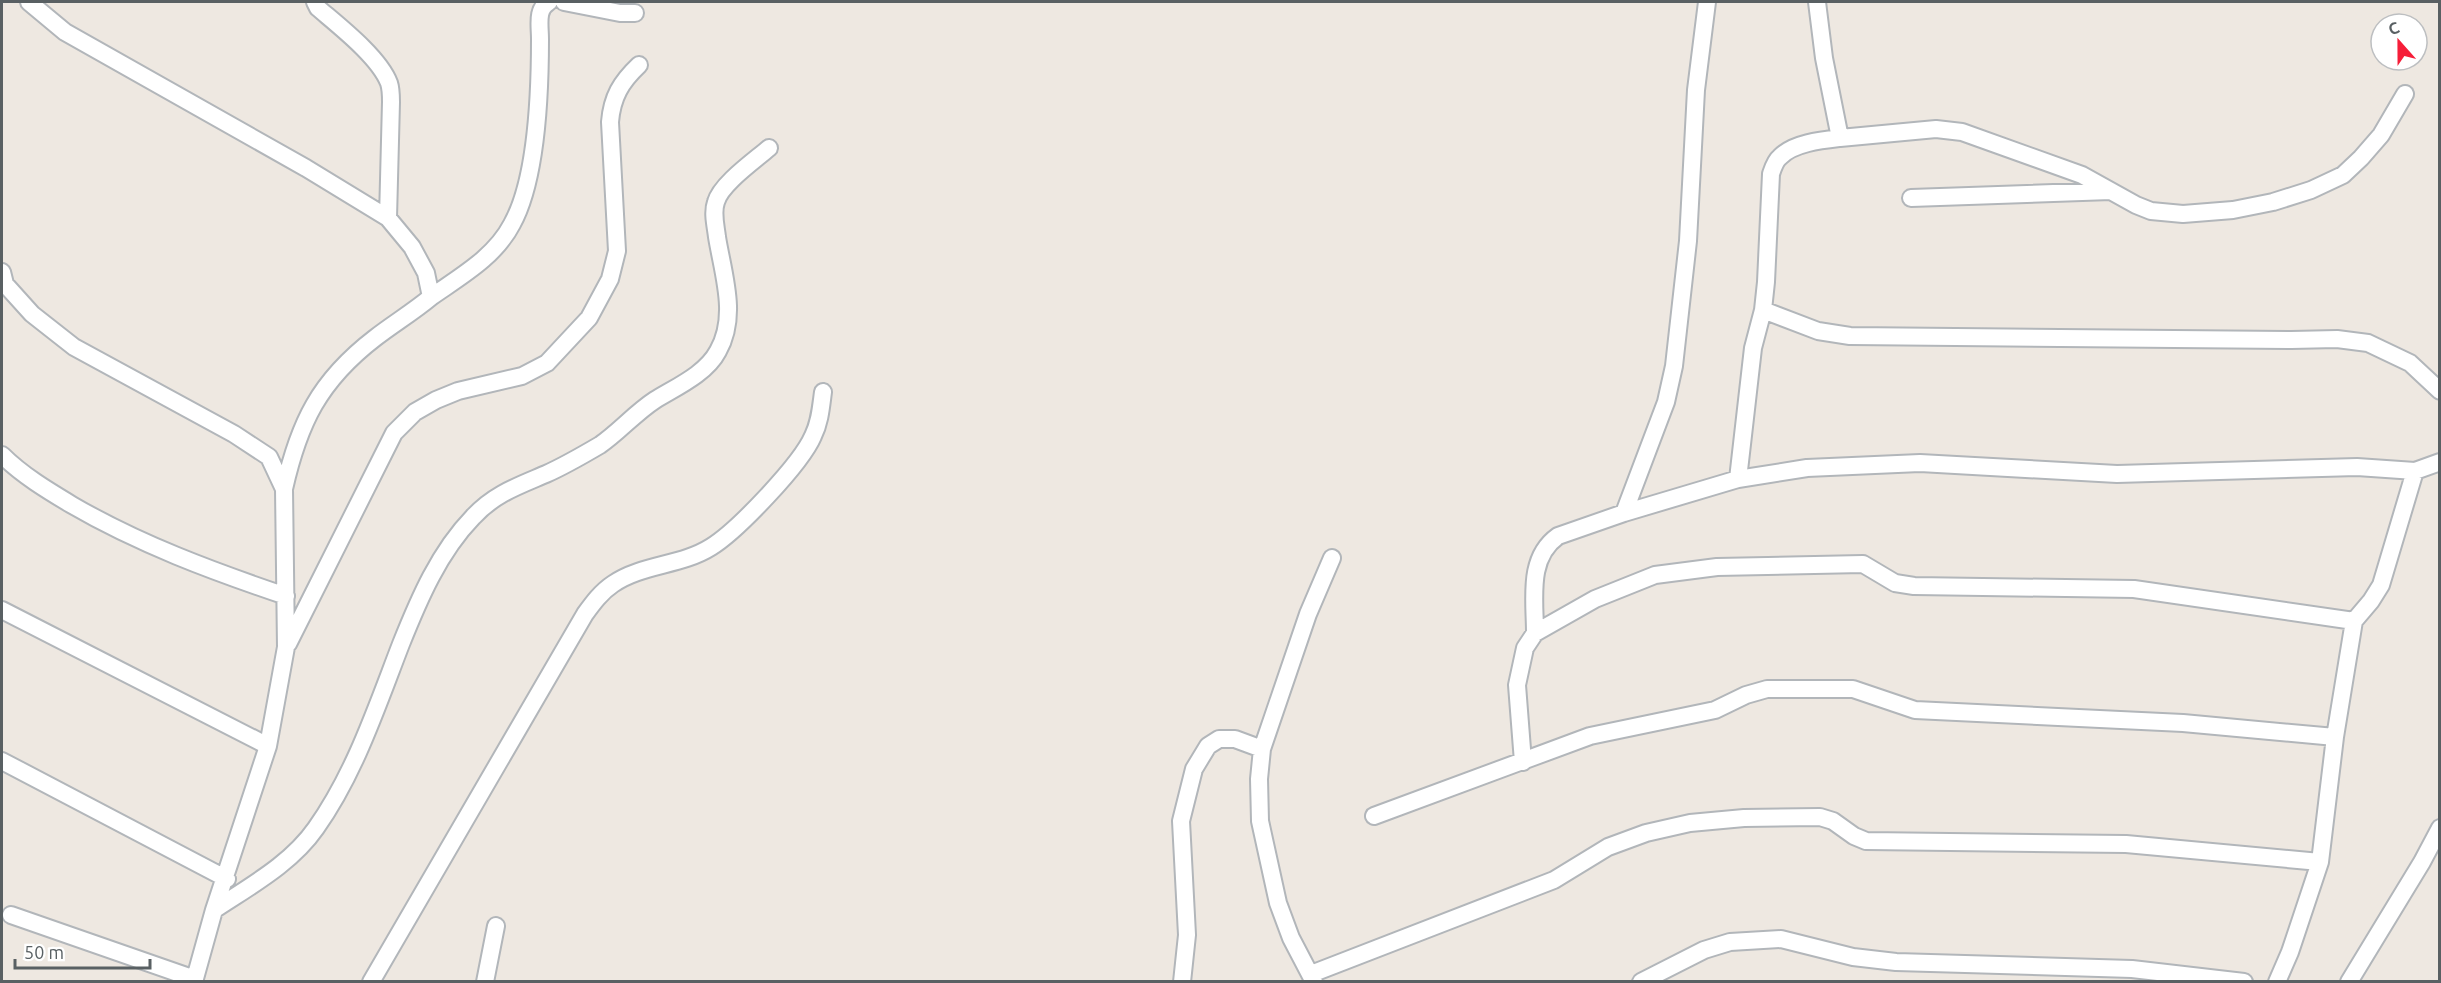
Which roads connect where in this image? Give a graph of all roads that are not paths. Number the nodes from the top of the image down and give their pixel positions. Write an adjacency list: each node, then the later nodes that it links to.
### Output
1 (29, 2): 14 (street)
2 (315, 2): 14 (street)
3 (549, 2): 16 (street)
4 (564, 2): 7 (street)
5 (1707, 2): 25 (street)
6 (1817, 2): 10 (street)
7 (635, 12)
8 (639, 65): 31 (street)
9 (2405, 94): 12 (street)
10 (1840, 138): 12 (street); 17 (street)
11 (769, 148): 41 (street)
12 (2111, 191): 13 (street)
13 (1911, 198)
14 (388, 218): 16 (street)
15 (2, 272): 24 (street)
16 (431, 297): 24 (street)
17 (1763, 310): 18 (street); 23 (street)
18 (2439, 391)
19 (823, 392): 46 (street)
20 (2, 455): 27 (street)
21 (2439, 462): 22 (street)
22 (2415, 471): 23 (street); 29 (street)
23 (1738, 479): 25 (street)
24 (284, 489): 27 (street)
25 (1624, 513): 30 (street)
26 (1332, 558): 34 (street)
27 (286, 596): 31 (street)
28 (2, 610): 33 (street)
29 (2354, 621): 30 (street); 32 (street)
30 (1535, 633): 36 (street)
31 (286, 647): 33 (street)
32 (2335, 737): 36 (street); 39 (street)
33 (268, 746): 40 (street)
34 (1262, 749): 44 (street); 48 (street)
35 (2, 761): 40 (street)
36 (1523, 762): 37 (street)
37 (1374, 816)
38 (2439, 828): 52 (street)
39 (2320, 862): 44 (street); 51 (street)
40 (226, 879): 41 (street)
41 (214, 910): 45 (street)
42 (11, 915): 45 (street)
43 (496, 927): 47 (street)
44 (1312, 978)
45 (195, 980)
46 (371, 981)
47 (485, 981)
48 (1182, 981)
49 (1641, 981): 50 (street)
50 (2244, 981)
51 (2277, 981)
52 (2349, 981)

